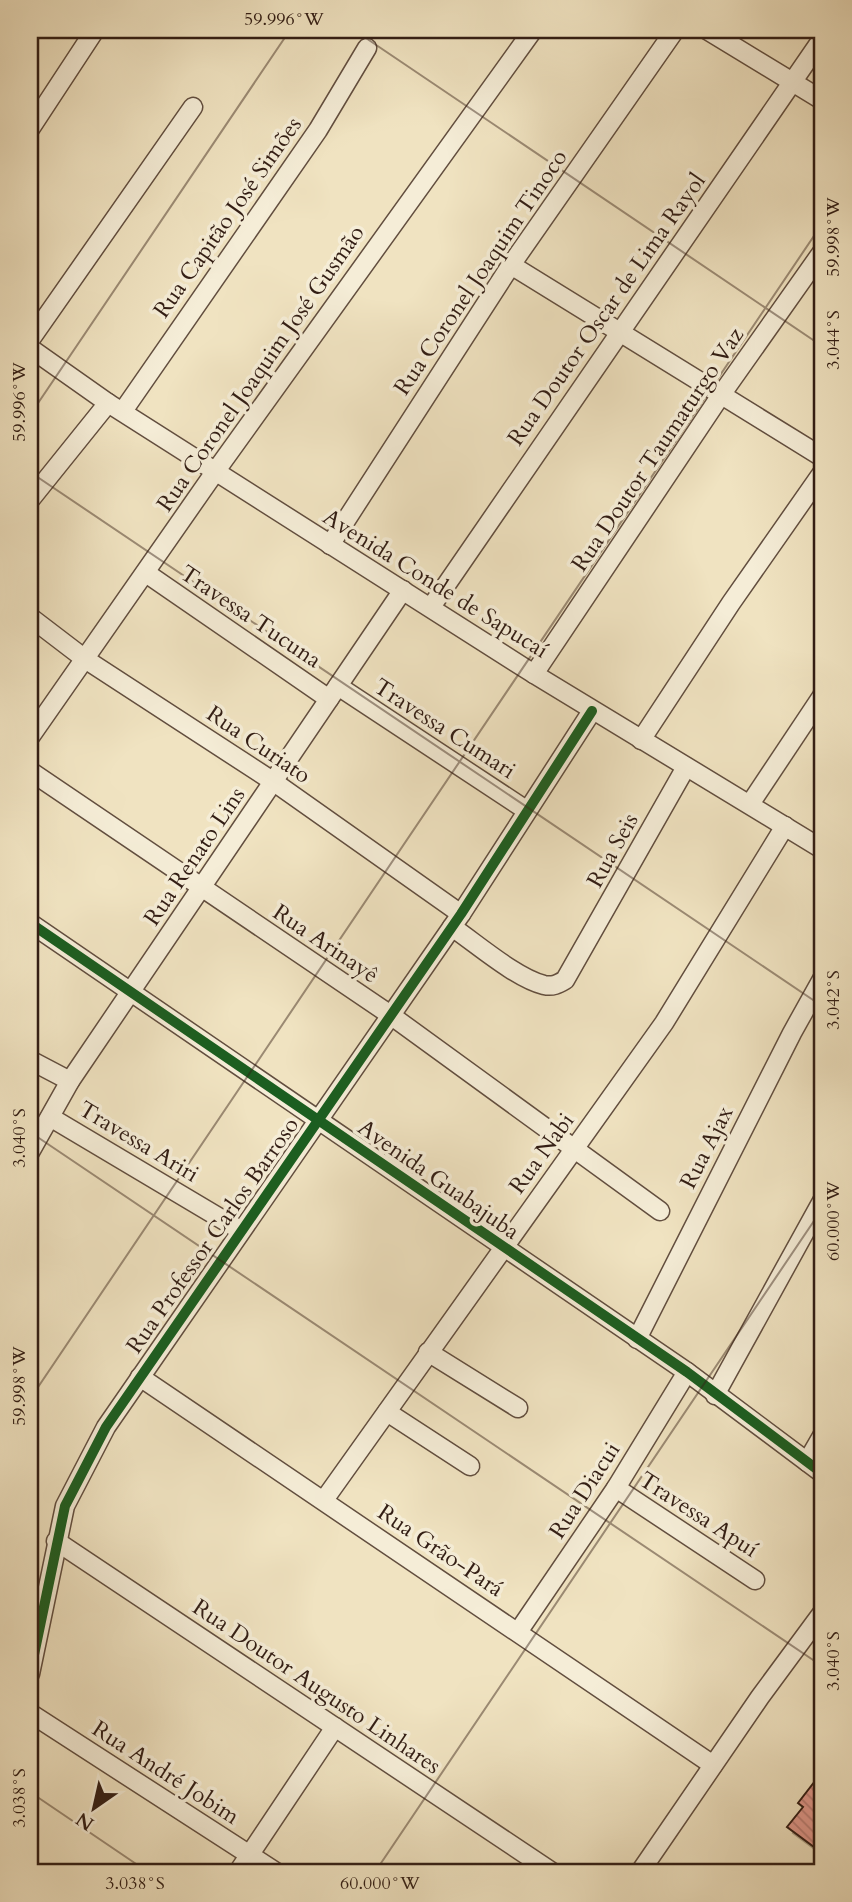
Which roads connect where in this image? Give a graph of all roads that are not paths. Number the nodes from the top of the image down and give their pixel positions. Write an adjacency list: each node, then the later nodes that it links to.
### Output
1 (95, 30): 10 (street)
2 (533, 30): 19 (street, Rua Coronel Joaquim José Gusmão)
3 (675, 30): 12 (street, Rua Coronel Joaquim Tinoco)
4 (707, 30): 7 (street)
5 (822, 39): 7 (street, Rua Doutor Oscar de Lima Rayol)
6 (367, 48): 17 (street, Rua Capitão José Simões)
7 (792, 83): 8 (street); 13 (street, Rua Doutor Oscar de Lima Rayol)
8 (822, 100)
9 (193, 107): 14 (street)
10 (30, 129)
11 (822, 252): 16 (street, Rua Doutor Taumaturgo Vaz)
12 (511, 265): 13 (street); 22 (street, Rua Coronel Joaquim Tinoco)
13 (620, 331): 16 (street); 25 (street, Rua Doutor Oscar de Lima Rayol)
14 (30, 340)
15 (30, 348): 17 (street, Avenida Conde de Sapucaí)
16 (721, 395): 18 (street); 28 (street, Rua Doutor Taumaturgo Vaz)
17 (116, 407): 19 (street, Avenida Conde de Sapucaí); 21 (street, Rua Capitão José Simões)
18 (822, 457)
19 (215, 472): 22 (street, Avenida Conde de Sapucaí); 23 (street, Rua Coronel Joaquim José Gusmão)
20 (822, 473): 33 (street)
21 (30, 500)
22 (330, 545): 24 (street, Avenida Conde de Sapucaí)
23 (146, 573): 27 (street, Rua Coronel Joaquim José Gusmão); 29 (street, Travessa Tucuna)
24 (403, 590): 25 (street, Avenida Conde de Sapucaí); 29 (street, Rua Renato Lins)
25 (431, 607): 28 (street, Avenida Conde de Sapucaí)
26 (30, 617): 27 (street, Rua Curiato)
27 (85, 659): 32 (street, Rua Coronel Joaquim José Gusmão); 36 (street, Rua Curiato)
28 (534, 674): 31 (street, Avenida Conde de Sapucaí)
29 (334, 692): 36 (street, Rua Renato Lins); 38 (street, Travessa Cumari)
30 (822, 696): 37 (street)
31 (592, 711): 33 (street, Avenida Conde de Sapucaí); 38 (street, Rua Professor Carlos Barroso)
32 (30, 737)
33 (641, 740): 34 (street, Avenida Conde de Sapucaí)
34 (686, 767): 37 (street, Avenida Conde de Sapucaí); 44 (street, Rua Seis)
35 (30, 771): 41 (street, Rua Arinayê)
36 (274, 782): 41 (street, Rua Renato Lins); 42 (street, Rua Curiato)
37 (750, 804): 39 (street, Avenida Conde de Sapucaí)
38 (526, 810): 42 (street, Rua Professor Carlos Barroso)
39 (785, 826): 40 (street, Avenida Conde de Sapucaí); 52 (street, Rua Nabi)
40 (822, 849)
41 (200, 889): 46 (street, Rua Renato Lins); 47 (street, Rua Arinayê)
42 (456, 920): 44 (street, Rua Curiato); 47 (street, Rua Professor Carlos Barroso)
43 (30, 923): 46 (street, Avenida Guabajuba)
44 (581, 956)
45 (822, 979): 58 (street, Rua Ajax)
46 (131, 992): 49 (street, Rua Renato Lins); 51 (street, Avenida Guabajuba)
47 (389, 1014): 51 (street, Rua Professor Carlos Barroso); 52 (street, Rua Arinayê)
48 (30, 1060): 49 (street)
49 (70, 1081): 50 (street, Rua Renato Lins)
50 (50, 1117): 53 (street, Rua Renato Lins); 56 (street, Travessa Ariri)
51 (317, 1120): 56 (street, Rua Professor Carlos Barroso); 57 (street, Avenida Guabajuba)
52 (576, 1147): 55 (street, Rua Arinayê); 57 (street, Rua Nabi)
53 (30, 1152)
54 (822, 1201): 62 (street)
55 (660, 1211)
56 (240, 1230): 61 (street, Rua Professor Carlos Barroso)
57 (503, 1249): 58 (street, Avenida Guabajuba); 59 (street, Rua Nabi)
58 (638, 1339): 60 (street, Avenida Guabajuba)
59 (428, 1352): 63 (street); 64 (street, Rua Nabi)
60 (687, 1373): 62 (street, Avenida Guabajuba); 69 (street, Rua Diacui)
61 (140, 1377): 70 (street, Rua Grão-Pará); 71 (street, Rua Professor Carlos Barroso)
62 (715, 1395): 66 (street, Avenida Guabajuba)
63 (518, 1408)
64 (387, 1412): 67 (street); 70 (street, Rua Nabi)
65 (822, 1436): 66 (street)
66 (807, 1462): 68 (street, Avenida Guabajuba)
67 (470, 1466)
68 (822, 1473)
69 (616, 1489): 72 (street, Travessa Apuí); 74 (street, Rua Diacui)
70 (324, 1500): 74 (street, Rua Grão-Pará)
71 (56, 1541): 75 (street, Rua Professor Carlos Barroso); 77 (street, Rua Doutor Augusto Linhares)
72 (755, 1580)
73 (822, 1613): 78 (street)
74 (518, 1632): 78 (street, Rua Grão-Pará)
75 (30, 1674)
76 (30, 1713): 79 (street, Rua André Jobim)
77 (335, 1727): 79 (street); 82 (street, Rua Doutor Augusto Linhares)
78 (713, 1765): 83 (street)
79 (250, 1855): 80 (street); 81 (street, Rua André Jobim)
80 (238, 1872)
81 (276, 1872)
82 (552, 1872)
83 (640, 1872)

